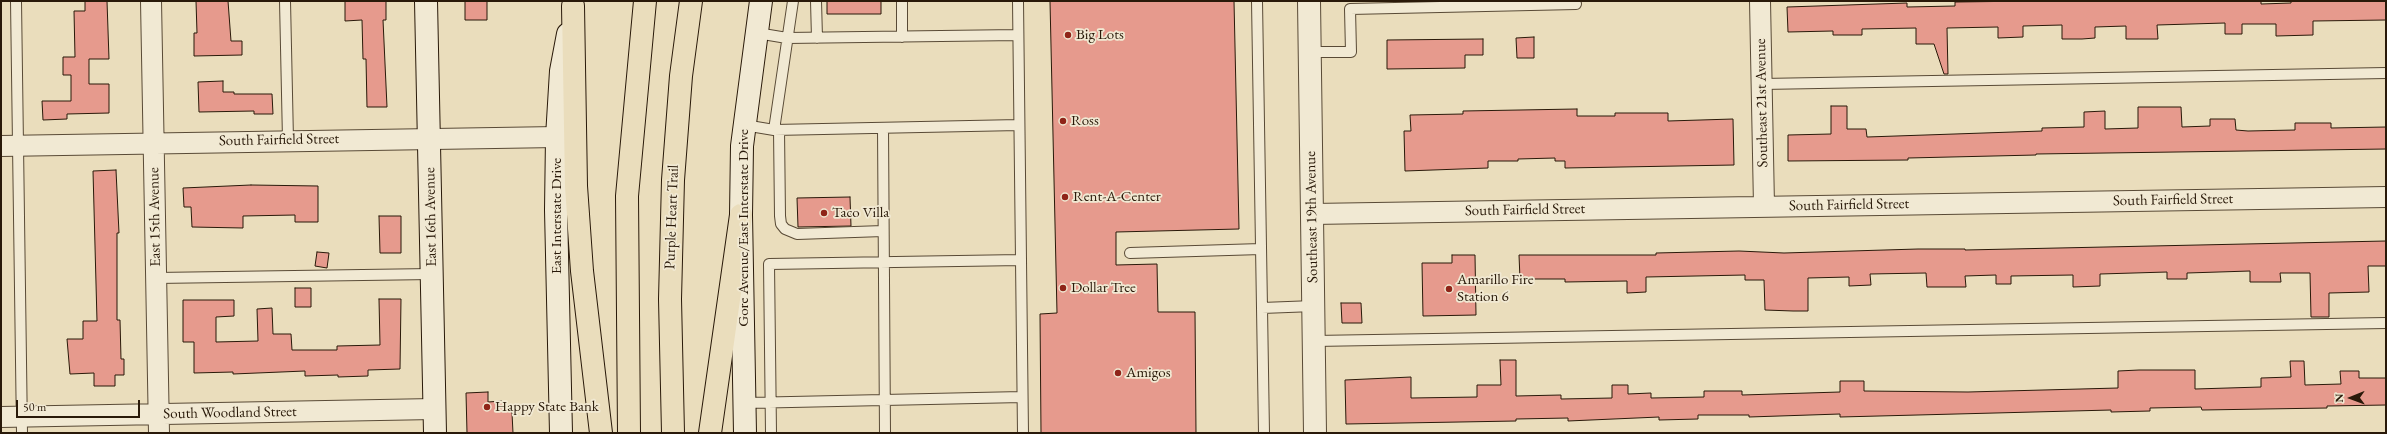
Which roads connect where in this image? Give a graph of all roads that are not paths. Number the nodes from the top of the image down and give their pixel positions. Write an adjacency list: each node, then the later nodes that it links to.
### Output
1 (16, 1): 33 (lane)
2 (151, 1): 32 (street, East 15th Avenue)
3 (284, 1): 31 (lane)
4 (426, 1): 30 (main road, East 16th Avenue)
5 (645, 1): 60 (highway)
6 (691, 1): 61 (highway, Purple Heart Trail)
7 (762, 1): 17 (main road, Gore Avenue/East Interstate Drive)
8 (793, 1): 20 (lane)
9 (816, 1): 21 (lane)
10 (902, 1): 19 (lane)
11 (1018, 1): 18 (lane)
12 (1257, 1): 39 (lane)
13 (1309, 1): 22 (main road, Southeast 19th Avenue)
14 (1576, 1): 22 (lane)
15 (1760, 1): 24 (street, Southeast 21st Avenue)
16 (574, 4): 29 (main road, East Interstate Drive); 59 (highway)
17 (757, 33): 20 (lane); 25 (main road, Gore Avenue/East Interstate Drive)
18 (1018, 35): 19 (lane); 26 (lane)
19 (902, 36): 21 (lane)
20 (787, 38): 21 (lane); 28 (lane)
21 (817, 38)
22 (1310, 52): 37 (main road, Southeast 19th Avenue)
23 (2386, 73): 24 (lane)
24 (1762, 84): 35 (street, Southeast 21st Avenue)
25 (744, 125): 28 (lane); 36 (main road, Gore Avenue/East Interstate Drive)
26 (1019, 125): 27 (lane); 41 (lane)
27 (883, 128): 28 (lane); 38 (lane)
28 (776, 130): 38 (lane)
29 (557, 137): 30 (street, South Fairfield Street); 58 (main road, East Interstate Drive)
30 (429, 138): 31 (street, South Fairfield Street); 43 (main road, East 16th Avenue)
31 (288, 140): 32 (street, South Fairfield Street)
32 (154, 142): 33 (street, South Fairfield Street); 44 (street, East 15th Avenue)
33 (10, 146): 56 (lane)
34 (2386, 197): 35 (street, South Fairfield Street)
35 (1764, 206): 37 (street, South Fairfield Street)
36 (741, 214): 51 (main road, Gore Avenue/East Interstate Drive); 62 (highway)
37 (1312, 214): 45 (main road, Southeast 19th Avenue)
38 (883, 231): 42 (lane)
39 (1261, 249): 40 (lane); 46 (lane)
40 (1130, 253)
41 (1021, 260): 42 (lane); 49 (lane)
42 (883, 261): 50 (lane); 52 (lane)
43 (432, 274): 44 (lane); 53 (main road, East 16th Avenue)
44 (156, 278): 55 (street, East 15th Avenue)
45 (1314, 306): 46 (lane); 48 (main road, Southeast 19th Avenue)
46 (1262, 308): 67 (lane)
47 (2386, 323): 48 (lane)
48 (1314, 341): 68 (main road, Southeast 19th Avenue)
49 (1022, 398): 50 (lane); 66 (lane)
50 (885, 399): 52 (lane); 65 (lane)
51 (745, 402): 52 (lane); 63 (main road, Gore Avenue/East Interstate Drive)
52 (771, 402): 64 (lane)
53 (434, 409): 55 (street, South Woodland Street); 57 (main road, East 16th Avenue)
54 (1, 417): 56 (street, South Woodland Street)
55 (159, 423): 56 (street, South Woodland Street)
56 (22, 425)
57 (435, 433)
58 (561, 433)
59 (601, 433)
60 (629, 433)
61 (673, 433)
62 (710, 433)
63 (745, 433)
64 (771, 433)
65 (885, 433)
66 (1023, 433)
67 (1264, 433)
68 (1315, 433)

